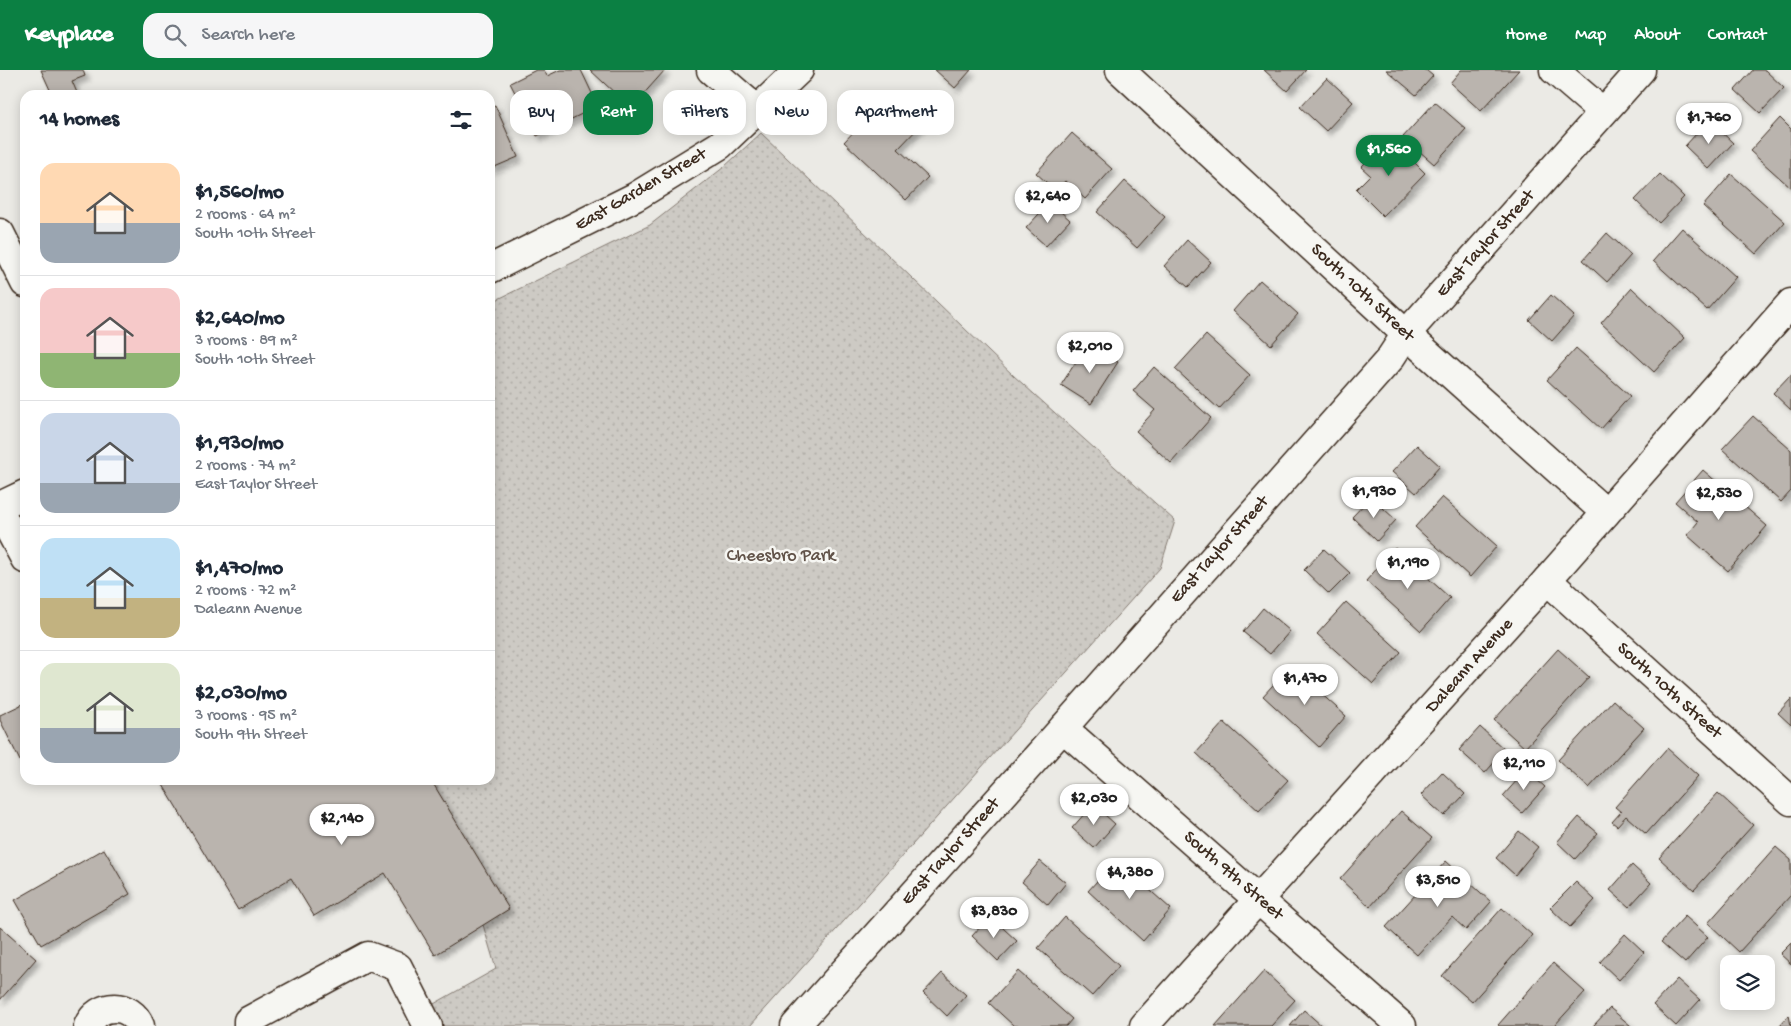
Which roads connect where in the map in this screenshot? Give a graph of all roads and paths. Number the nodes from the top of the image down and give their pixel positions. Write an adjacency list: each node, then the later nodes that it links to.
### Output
1 (711, 70): 7 (street)
2 (798, 70): 6 (street, East Garden Street)
3 (1120, 70): 14 (street, South 10th Street)
4 (1554, 70): 9 (street)
5 (1641, 70): 9 (street, East Taylor Street)
6 (778, 90)
7 (756, 109)
8 (756, 111): 11 (street, East Garden Street)
9 (1603, 112): 14 (street, East Taylor Street)
10 (0, 233): 12 (street)
11 (495, 267)
12 (20, 273)
13 (1791, 303): 18 (street, Daleann Avenue)
14 (1406, 334): 18 (street, South 10th Street); 21 (street, East Taylor Street)
15 (20, 496): 16 (street)
16 (0, 506)
17 (0, 512): 19 (street)
18 (1606, 514): 20 (street, Daleann Avenue)
19 (20, 550)
20 (1547, 580): 22 (street, South 10th Street); 23 (street, Daleann Avenue)
21 (1063, 728): 23 (street, South 9th Street); 28 (street, East Taylor Street)
22 (1791, 801)
23 (1261, 900): 29 (street, Daleann Avenue); 30 (street, South 9th Street)
24 (88, 1026): 25 (street)
25 (140, 1026)
26 (248, 1026): 27 (street)
27 (428, 1026)
28 (795, 1026)
29 (1144, 1026)
30 (1402, 1026)

